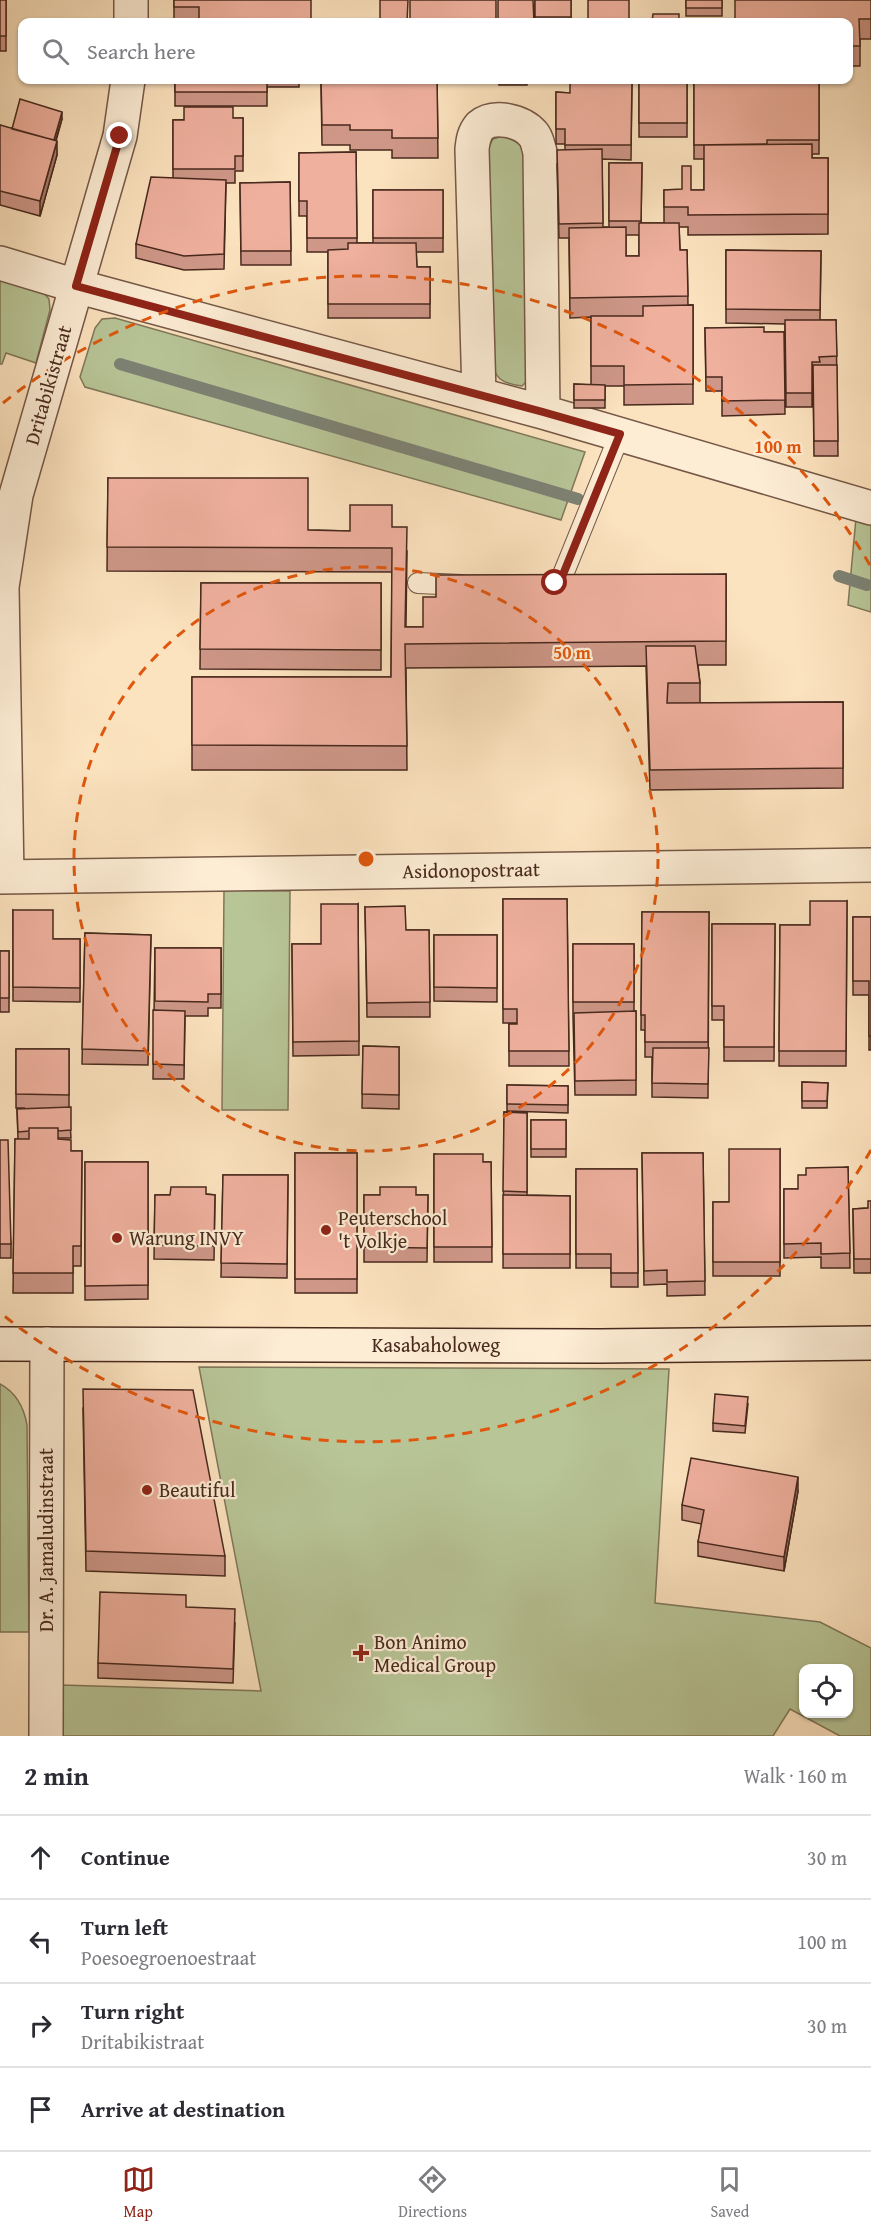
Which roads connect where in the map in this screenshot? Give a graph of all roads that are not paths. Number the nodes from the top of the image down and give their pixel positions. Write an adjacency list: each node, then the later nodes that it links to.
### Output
1 (131, 0): 2 (street)
2 (131, 18)
3 (127, 84): 5 (street, Dritabikistraat)
4 (0, 263): 5 (street)
5 (76, 286): 6 (street); 14 (street, Dritabikistraat)
6 (479, 394): 7 (street); 7 (street)
7 (543, 412): 8 (street)
8 (620, 434): 9 (street); 12 (lane)
9 (871, 508)
10 (418, 583): 11 (lane)
11 (474, 585)
12 (519, 586)
13 (871, 865): 14 (street, Asidonopostraat)
14 (4, 877)
15 (871, 1343): 17 (street, Kasabaholoweg)
16 (0, 1344): 17 (street, Kasabaholoweg)
17 (47, 1344): 18 (street, Dr. A. Jamaludinstraat)
18 (46, 1736)

